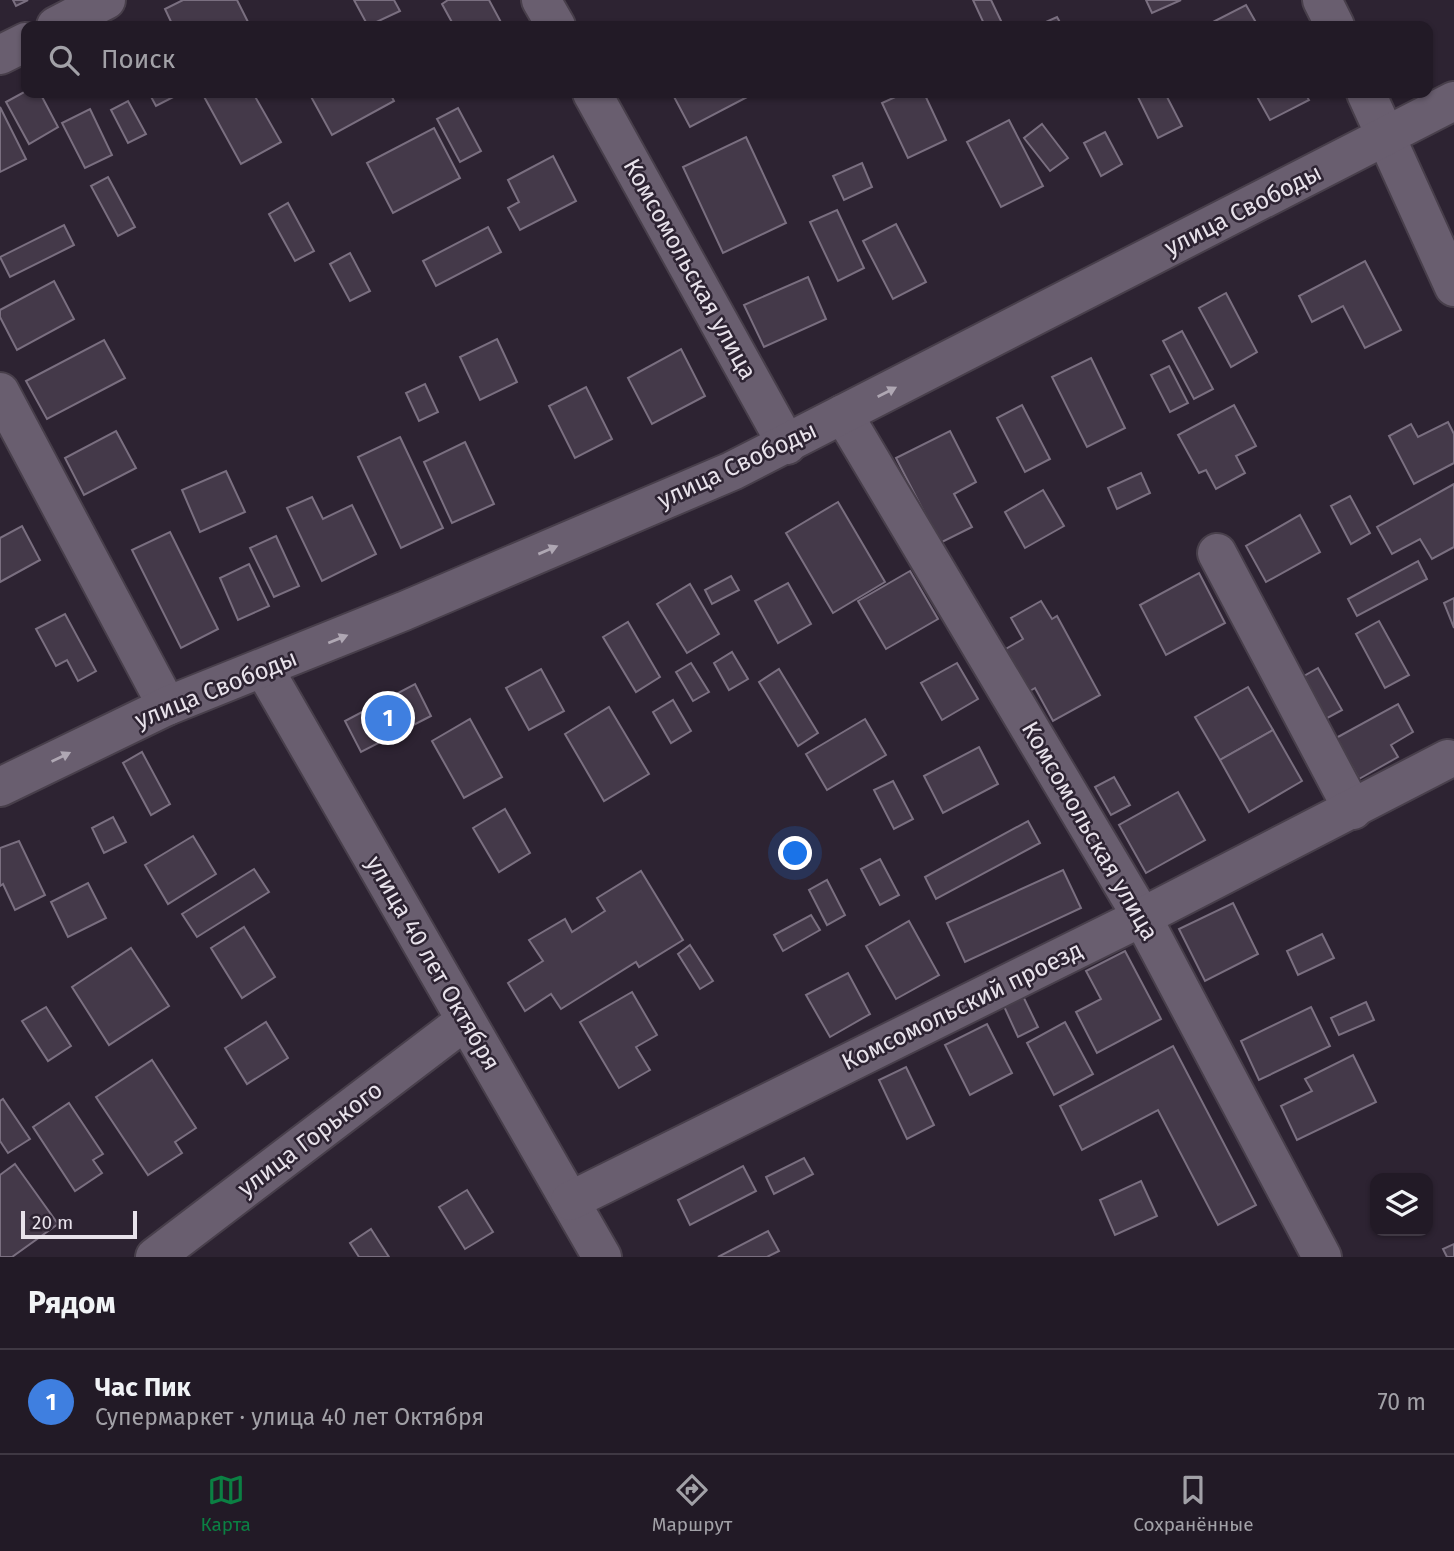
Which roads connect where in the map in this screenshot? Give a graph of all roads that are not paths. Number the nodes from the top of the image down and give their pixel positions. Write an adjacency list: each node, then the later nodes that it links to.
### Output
1 (106, 0): 4 (street)
2 (541, 0): 5 (street)
3 (1322, 0): 6 (street)
4 (66, 21)
5 (553, 21)
6 (1332, 21)
7 (21, 44): 8 (street)
8 (0, 55)
9 (595, 98): 16 (street, Комсомольская улица)
10 (1368, 98): 12 (street)
11 (1454, 101): 12 (street, улица Свободы)
12 (1387, 138): 13 (street); 15 (street, улица Свободы, one-way to 12)
13 (1454, 287)
14 (0, 392): 19 (street)
15 (843, 414): 16 (street, улица Свободы); 23 (street, Комсомольская улица)
16 (787, 444): 18 (street, улица Свободы, one-way to 16)
17 (1217, 553): 22 (street)
18 (264, 669): 19 (street, улица Свободы); 24 (street, улица 40 лет Октября)
19 (167, 706): 21 (street, улица Свободы, one-way to 19)
20 (1448, 759): 22 (street, Комсомольский проезд)
21 (0, 787)
22 (1353, 810): 23 (street, Комсомольский проезд)
23 (1142, 917): 25 (street, Комсомольский проезд); 28 (street, Комсомольская улица)
24 (465, 1021): 25 (street, улица 40 лет Октября); 26 (street, улица Горького)
25 (570, 1201): 27 (street, улица 40 лет Октября)
26 (155, 1257)
27 (602, 1257)
28 (1322, 1257)

